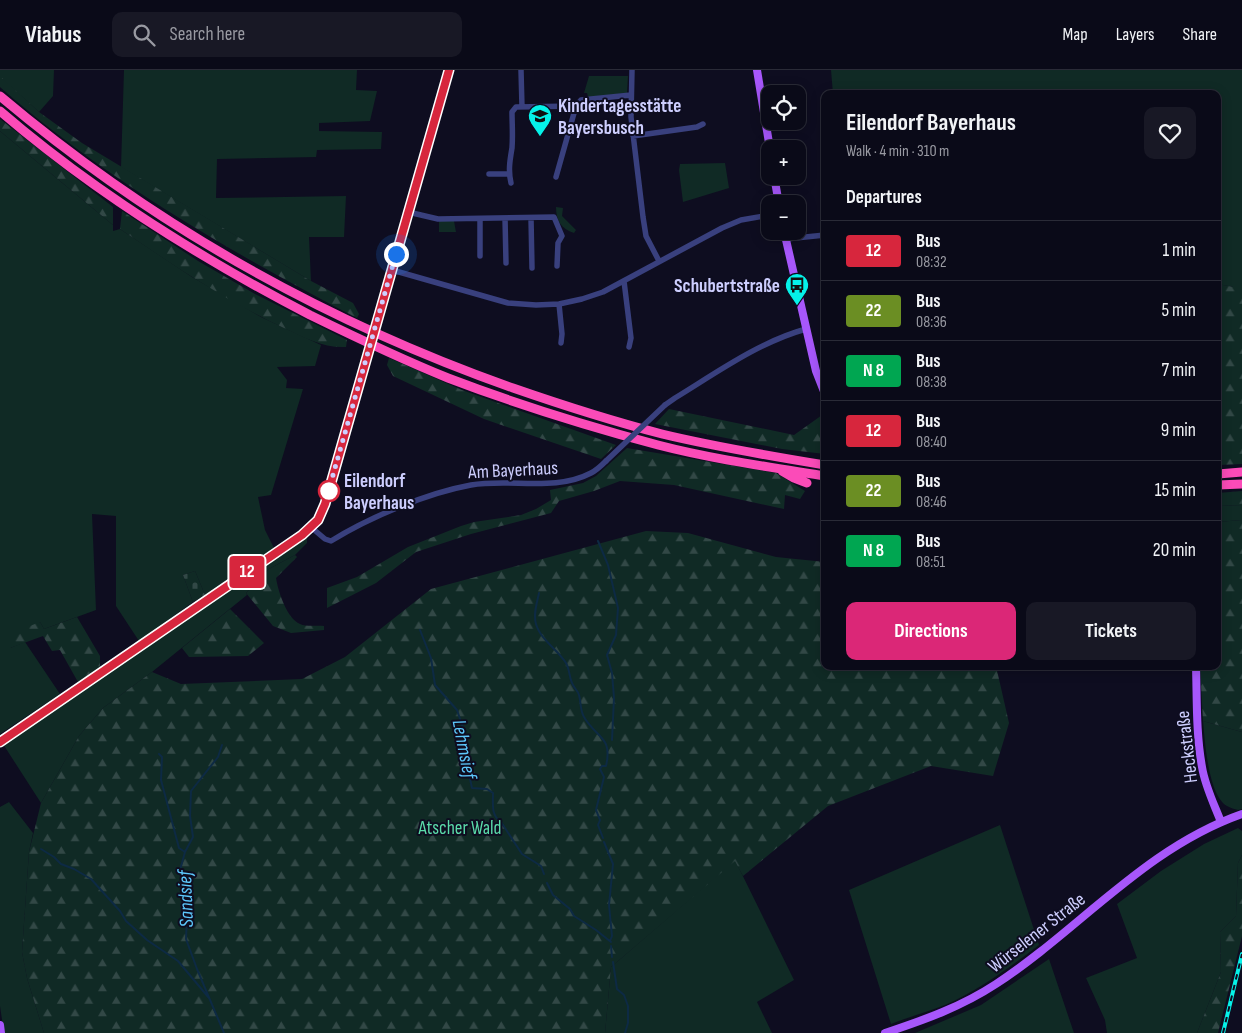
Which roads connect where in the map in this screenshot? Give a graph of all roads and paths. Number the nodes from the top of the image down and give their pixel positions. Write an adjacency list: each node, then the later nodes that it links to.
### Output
1 (449, 70): 17 (main road)
2 (521, 70): 8 (street)
3 (632, 70): 5 (street)
4 (757, 70): 12 (main road)
5 (631, 95): 7 (street); 11 (street)
6 (0, 96): 37 (highway)
7 (576, 106): 8 (street); 15 (street)
8 (522, 107): 14 (street)
9 (0, 111): 38 (highway)
10 (703, 124): 11 (street)
11 (633, 136): 26 (street)
12 (769, 140)
13 (489, 174): 14 (street)
14 (509, 174): 16 (street)
15 (556, 177)
16 (511, 183)
17 (408, 212): 19 (street); 30 (main road)
18 (761, 217): 26 (street)
19 (480, 218): 20 (street); 25 (street)
20 (505, 218): 21 (street); 27 (street)
21 (531, 218): 28 (street); 29 (street)
22 (806, 235): 23 (street)
23 (821, 235)
24 (786, 240): 33 (main road)
25 (480, 256)
26 (659, 261): 31 (street)
27 (506, 263)
28 (558, 266)
29 (532, 268)
30 (392, 270): 32 (street); 45 (main road, bridge)
31 (624, 281): 32 (street); 35 (street)
32 (560, 304): 34 (street)
33 (806, 329): 36 (main road); 45 (street, Am Bayerhaus, bridge)
34 (561, 342)
35 (629, 347)
36 (821, 384)
37 (821, 464)
38 (777, 468): 41 (highway); 42 (highway)
39 (1242, 472): 40 (highway)
40 (1221, 474)
41 (821, 475)
42 (807, 483)
43 (1242, 484): 44 (highway)
44 (1221, 485)
45 (312, 528): 47 (main road)
46 (1196, 670): 49 (main road, Heckstraße)
47 (0, 742)
48 (1242, 814): 49 (main road, Würselener Straße)
49 (1222, 822): 52 (main road, Würselener Straße)
50 (0, 1025): 51 (main road)
51 (1, 1033)
52 (885, 1033)

